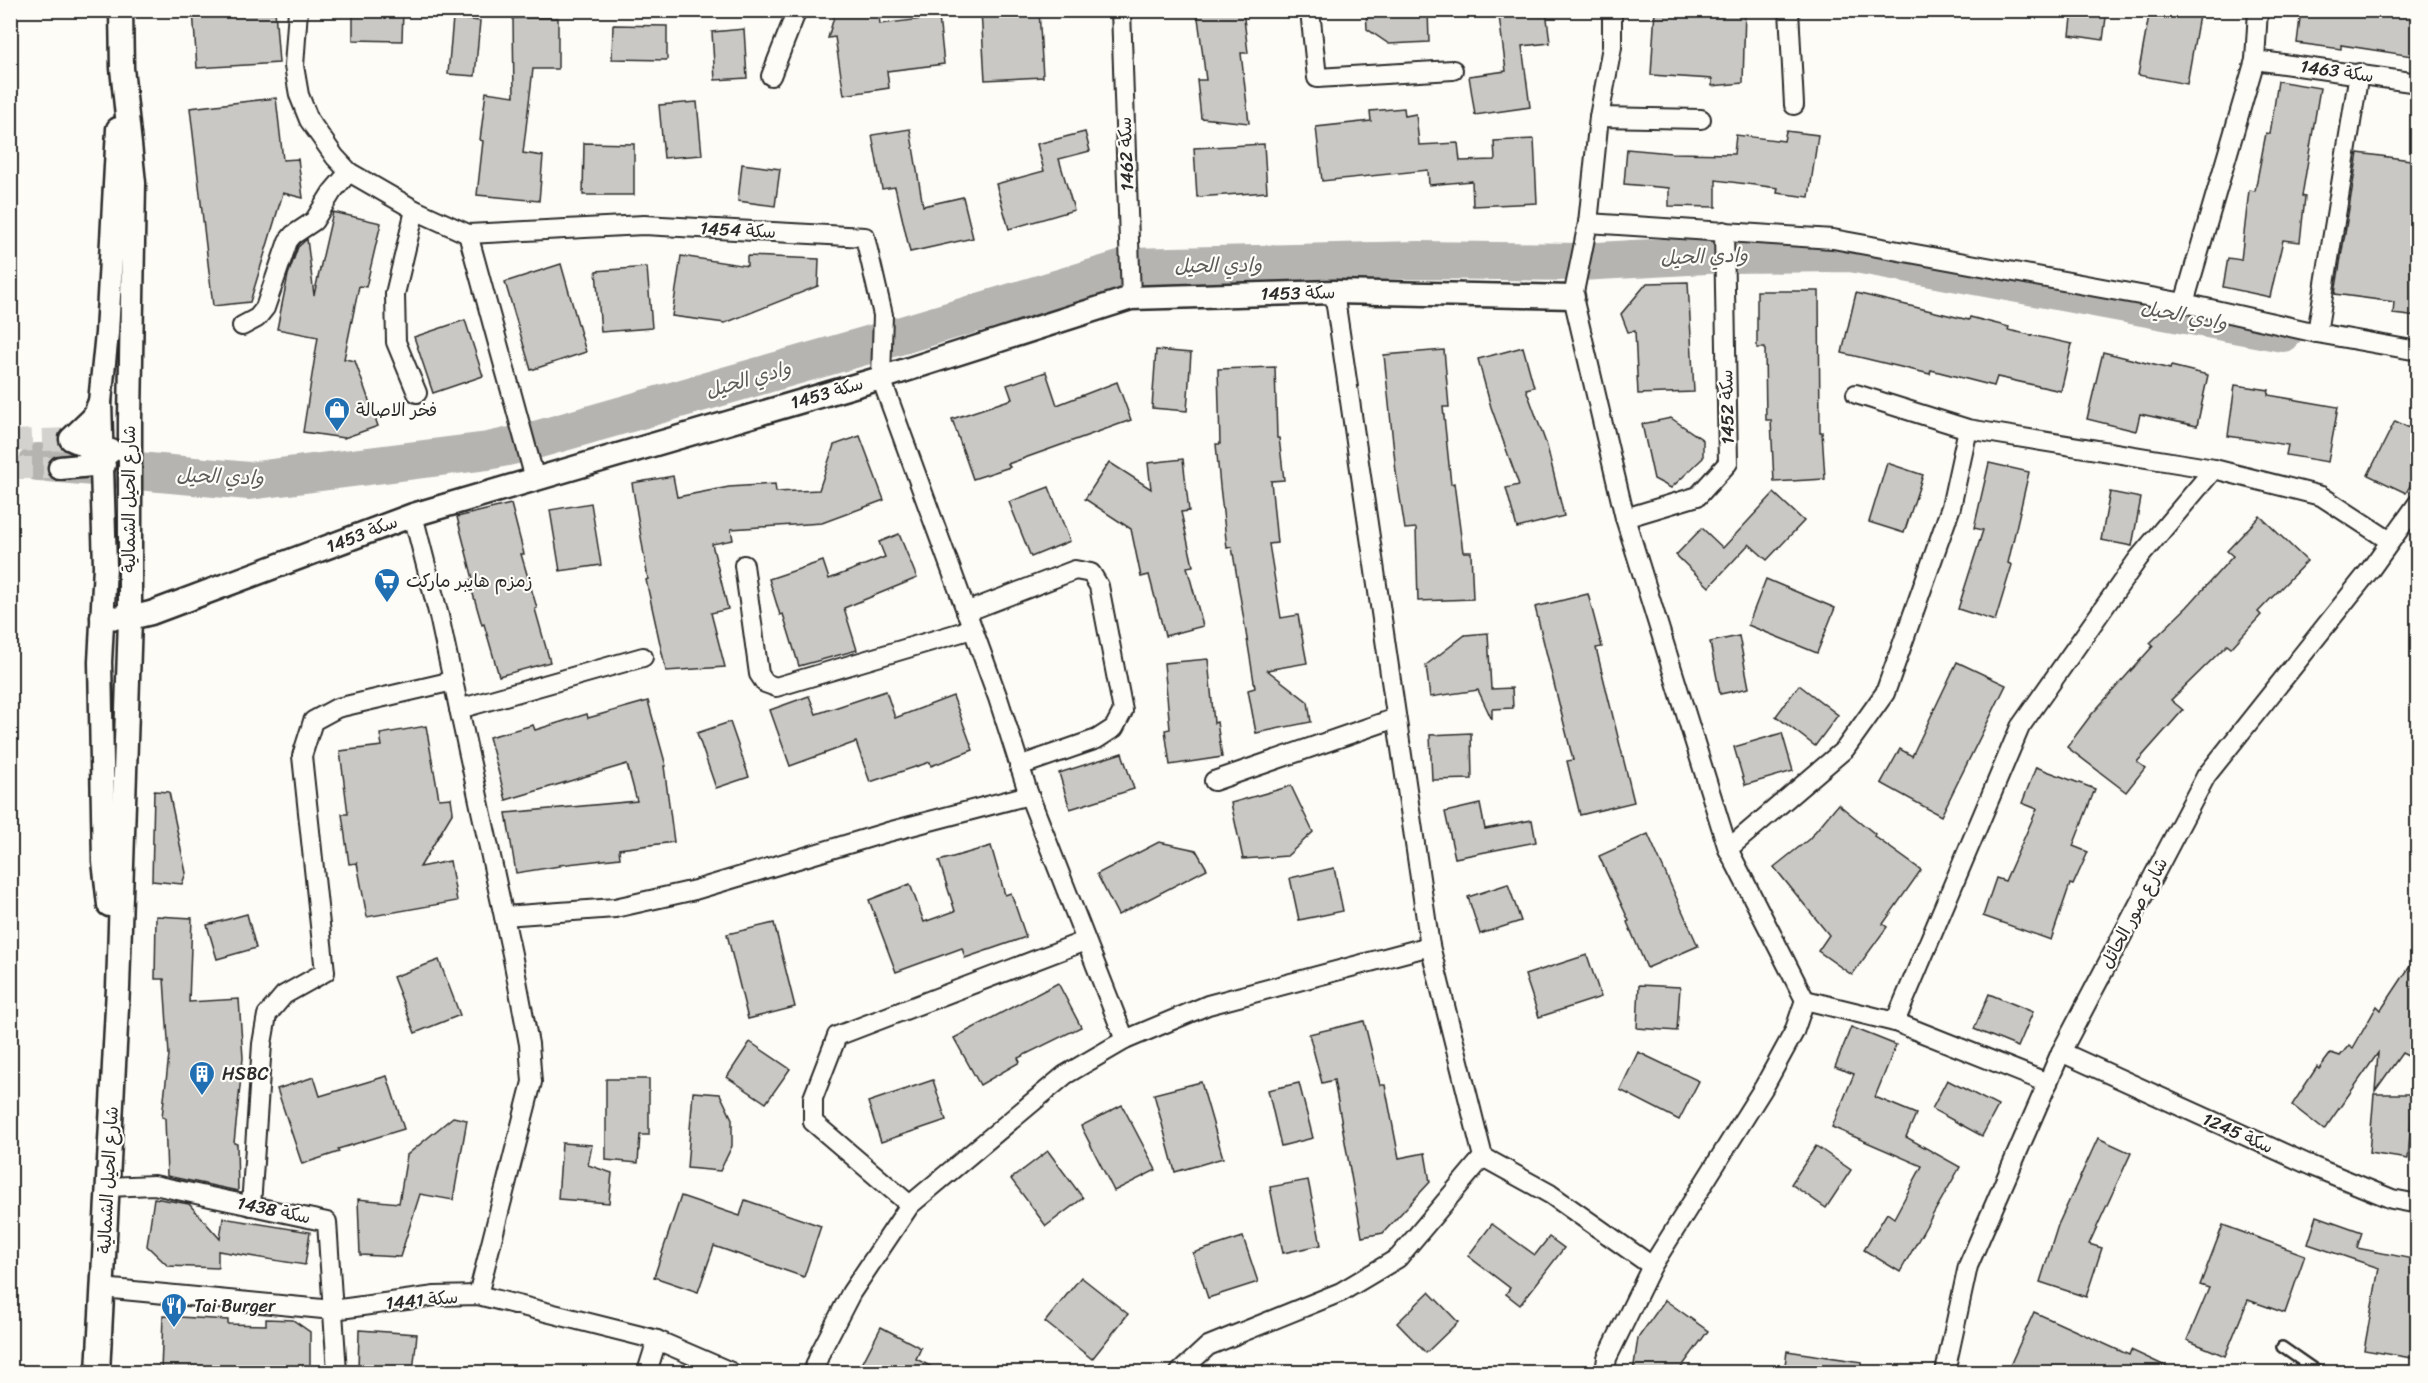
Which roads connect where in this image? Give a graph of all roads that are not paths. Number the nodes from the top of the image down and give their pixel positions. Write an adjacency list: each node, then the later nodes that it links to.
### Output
1 (121, 10): 10 (street, شارع الحيل الشمالية)
2 (298, 10): 18 (street, سكة 1454)
3 (797, 10): 13 (street)
4 (1121, 10): 25 (street, سكة 1462)
5 (1310, 10): 11 (street)
6 (1612, 10): 16 (street)
7 (1789, 10): 15 (street)
8 (2258, 10): 9 (street)
9 (2255, 60): 12 (street, سكة 1463); 26 (street)
10 (122, 68): 33 (street, شارع الحيل الشمالية); 34 (street, شارع الحيل الشمالية)
11 (1453, 70)
12 (2359, 73): 14 (street, سكة 1463); 28 (street)
13 (771, 76)
14 (2418, 83)
15 (1794, 105)
16 (1599, 117): 17 (street); 20 (street)
17 (1701, 119)
18 (349, 172): 19 (street, سكة 1454); 27 (street)
19 (415, 210): 22 (street, سكة 1454); 31 (street)
20 (1588, 223): 21 (street); 24 (street)
21 (1724, 231): 26 (street); 42 (street, سكة 1452)
22 (468, 234): 30 (street, سكة 1454); 38 (street)
23 (1334, 292): 24 (street, سكة 1453); 25 (street, سكة 1453); 53 (street)
24 (1573, 297): 42 (street)
25 (1131, 298): 30 (street, سكة 1453)
26 (2184, 303): 28 (street)
27 (242, 326)
28 (2317, 333): 29 (street)
29 (2418, 351)
30 (881, 378): 38 (street, سكة 1453); 46 (street)
31 (417, 393)
32 (1856, 394): 35 (street)
33 (100, 402): 36 (street, شارع الحيل الشمالية); 36 (street)
34 (129, 418): 36 (street); 44 (street, شارع الحيل الشمالية)
35 (1968, 429): 37 (street); 57 (street)
36 (101, 458): 39 (street, شارع الحيل الشمالية); 39 (street); 44 (street)
37 (2214, 469): 43 (street); 63 (street)
38 (535, 479): 41 (street, سكة 1453)
39 (104, 498): 47 (street, شارع الحيل الشمالية)
40 (2418, 503): 43 (street, شارع صور الحائل)
41 (413, 515): 48 (street, سكة 1453); 51 (street)
42 (1625, 518): 57 (street)
43 (2390, 541): 65 (street, شارع صور الحائل)
44 (129, 553): 48 (street, شارع الحيل الشمالية)
45 (744, 565): 49 (street)
46 (966, 612): 49 (street); 54 (street)
47 (102, 617): 48 (street, سكة 1453); 61 (street, شارع الحيل الشمالية)
48 (130, 618): 61 (street, شارع الحيل الشمالية)
49 (972, 629): 54 (street)
50 (643, 657): 52 (street)
51 (453, 681): 52 (street); 71 (street)
52 (459, 709): 58 (street)
53 (1396, 718): 55 (street); 60 (street)
54 (1019, 766): 56 (street)
55 (1214, 781)
56 (1029, 795): 58 (street); 59 (street)
57 (1728, 849): 62 (street)
58 (504, 916): 74 (street)
59 (1085, 941): 64 (street); 69 (street)
60 (1430, 946): 64 (street); 67 (street)
61 (118, 988): 68 (street, شارع الحيل الشمالية)
62 (1805, 1000): 63 (street); 72 (street)
63 (1894, 1022): 66 (street)
64 (1125, 1040): 69 (street)
65 (2061, 1052): 66 (street, شارع صور الحائل); 70 (street, سكة 1245)
66 (2048, 1083): 85 (street, شارع صور الحائل)
67 (1483, 1158): 72 (street); 83 (street)
68 (108, 1187): 71 (street, سكة 1438); 73 (street, شارع الحيل الشمالية)
69 (910, 1204): 82 (street)
70 (2418, 1204)
71 (251, 1206): 75 (street, سكة 1438)
72 (1652, 1266): 84 (street)
73 (102, 1288): 75 (street, سكة 1441); 78 (street, شارع الحيل الشمالية)
74 (478, 1295): 75 (street, سكة 1441); 76 (street, سكة 1441)
75 (333, 1310): 79 (street, سكة 1438)
76 (657, 1340): 80 (street); 81 (street, سكة 1441)
77 (2282, 1347): 86 (lane)
78 (98, 1372)
79 (338, 1372)
80 (647, 1372)
81 (731, 1372)
82 (813, 1372)
83 (1180, 1372)
84 (1605, 1372)
85 (1945, 1372)
86 (2318, 1372)

